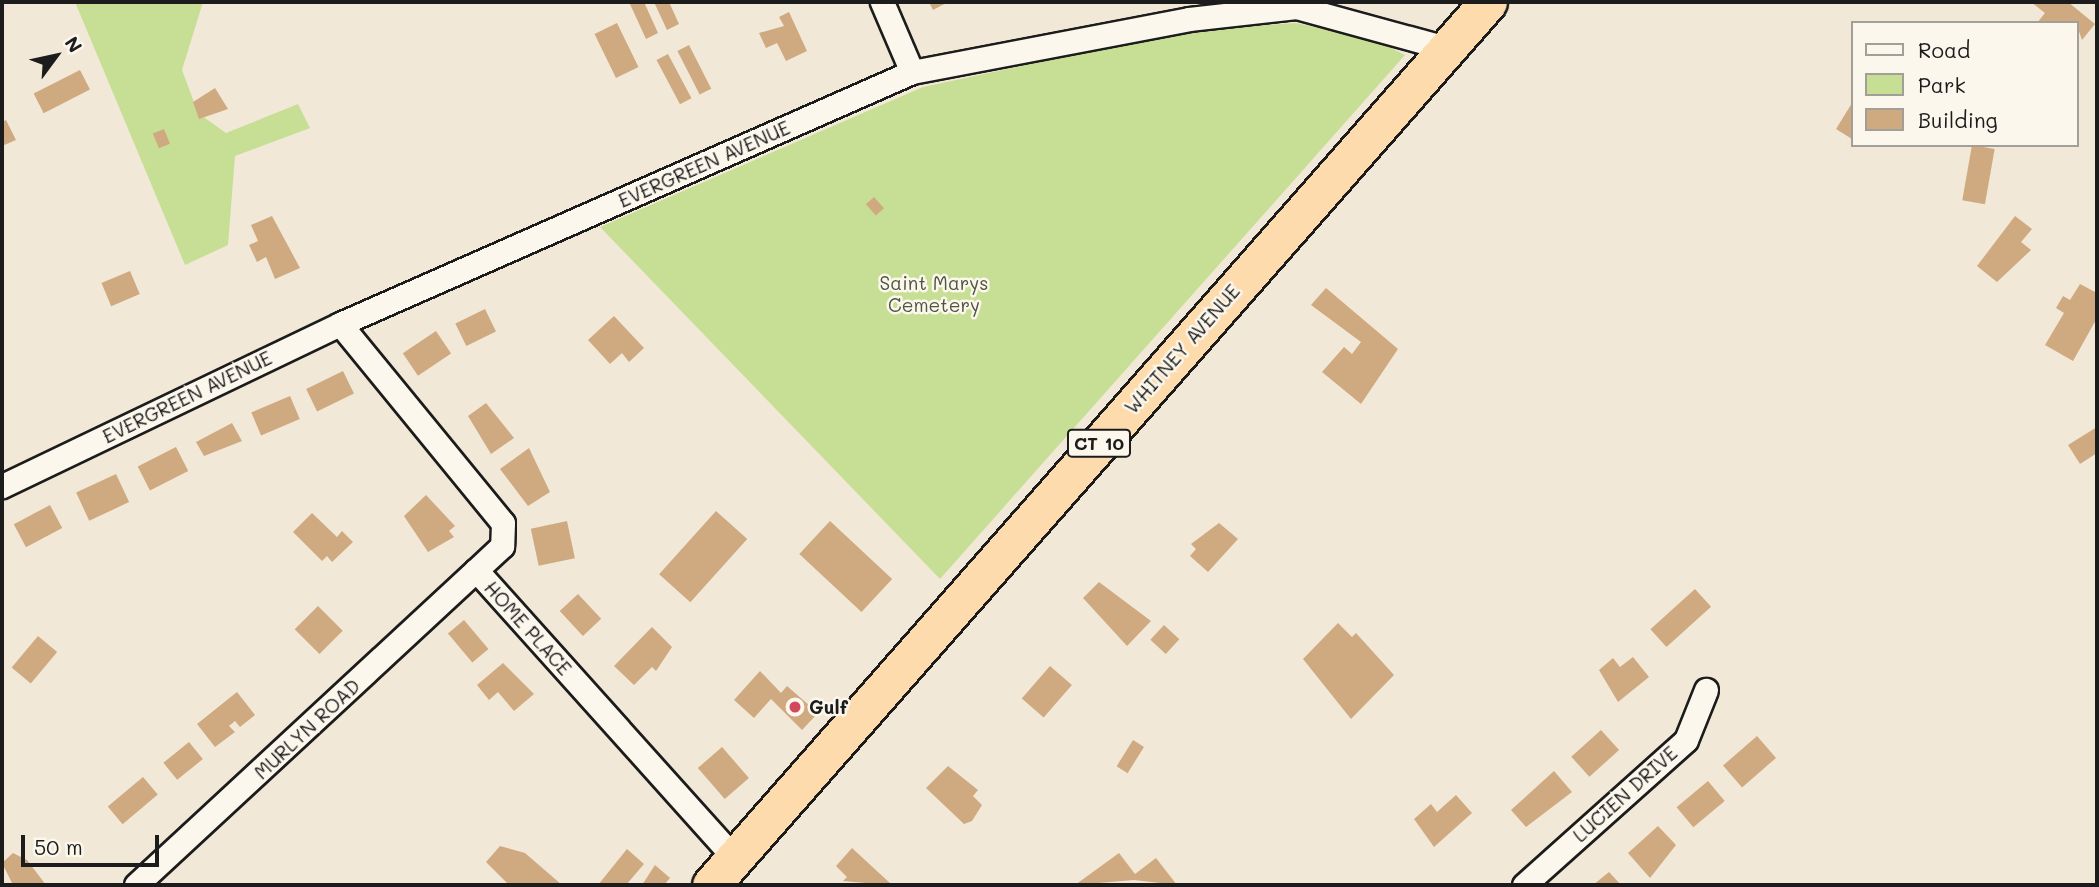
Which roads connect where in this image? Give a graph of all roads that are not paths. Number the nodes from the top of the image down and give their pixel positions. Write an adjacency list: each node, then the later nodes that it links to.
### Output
1 (882, 2): 4 (street)
2 (1488, 2): 3 (highway, WHITNEY AVENUE / CT 10)
3 (1446, 48): 4 (street, EVERGREEN AVENUE); 9 (highway, WHITNEY AVENUE / CT 10)
4 (912, 72): 5 (street, EVERGREEN AVENUE)
5 (340, 324): 6 (street, EVERGREEN AVENUE); 7 (street, HOME PLACE)
6 (2, 486)
7 (476, 570): 9 (street, HOME PLACE); 10 (street, MURLYN ROAD)
8 (1706, 690): 11 (street, LUCIEN DRIVE)
9 (723, 872)
10 (136, 885)
11 (1524, 885)

